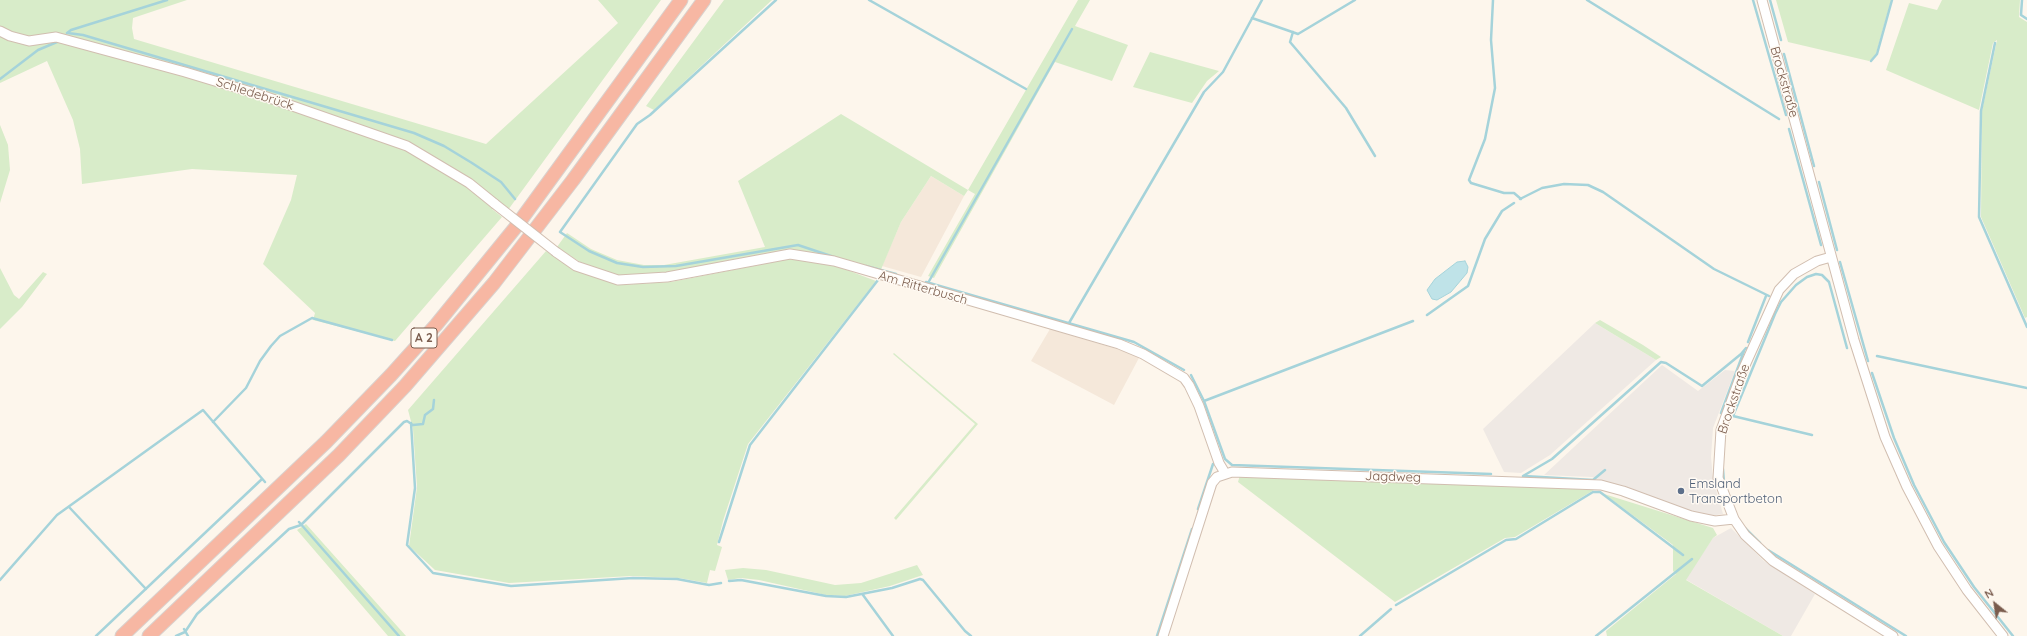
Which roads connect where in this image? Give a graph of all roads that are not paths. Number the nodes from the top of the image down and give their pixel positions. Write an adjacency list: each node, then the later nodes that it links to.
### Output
1 (681, 0): 9 (highway, A 2)
2 (704, 0): 10 (highway, A 2)
3 (1762, 0): 6 (street, Brockstraße)
4 (0, 31): 5 (street, Schledebrück, bridge)
5 (556, 252): 7 (street, Am Ritterbusch)
6 (1831, 257): 8 (street, Brockstraße); 13 (street, Brockstraße)
7 (1225, 473): 8 (street, Jagdweg); 11 (street)
8 (1734, 519): 12 (street, Brockstraße)
9 (122, 636)
10 (149, 636)
11 (1163, 636)
12 (1893, 636)
13 (2003, 636)

